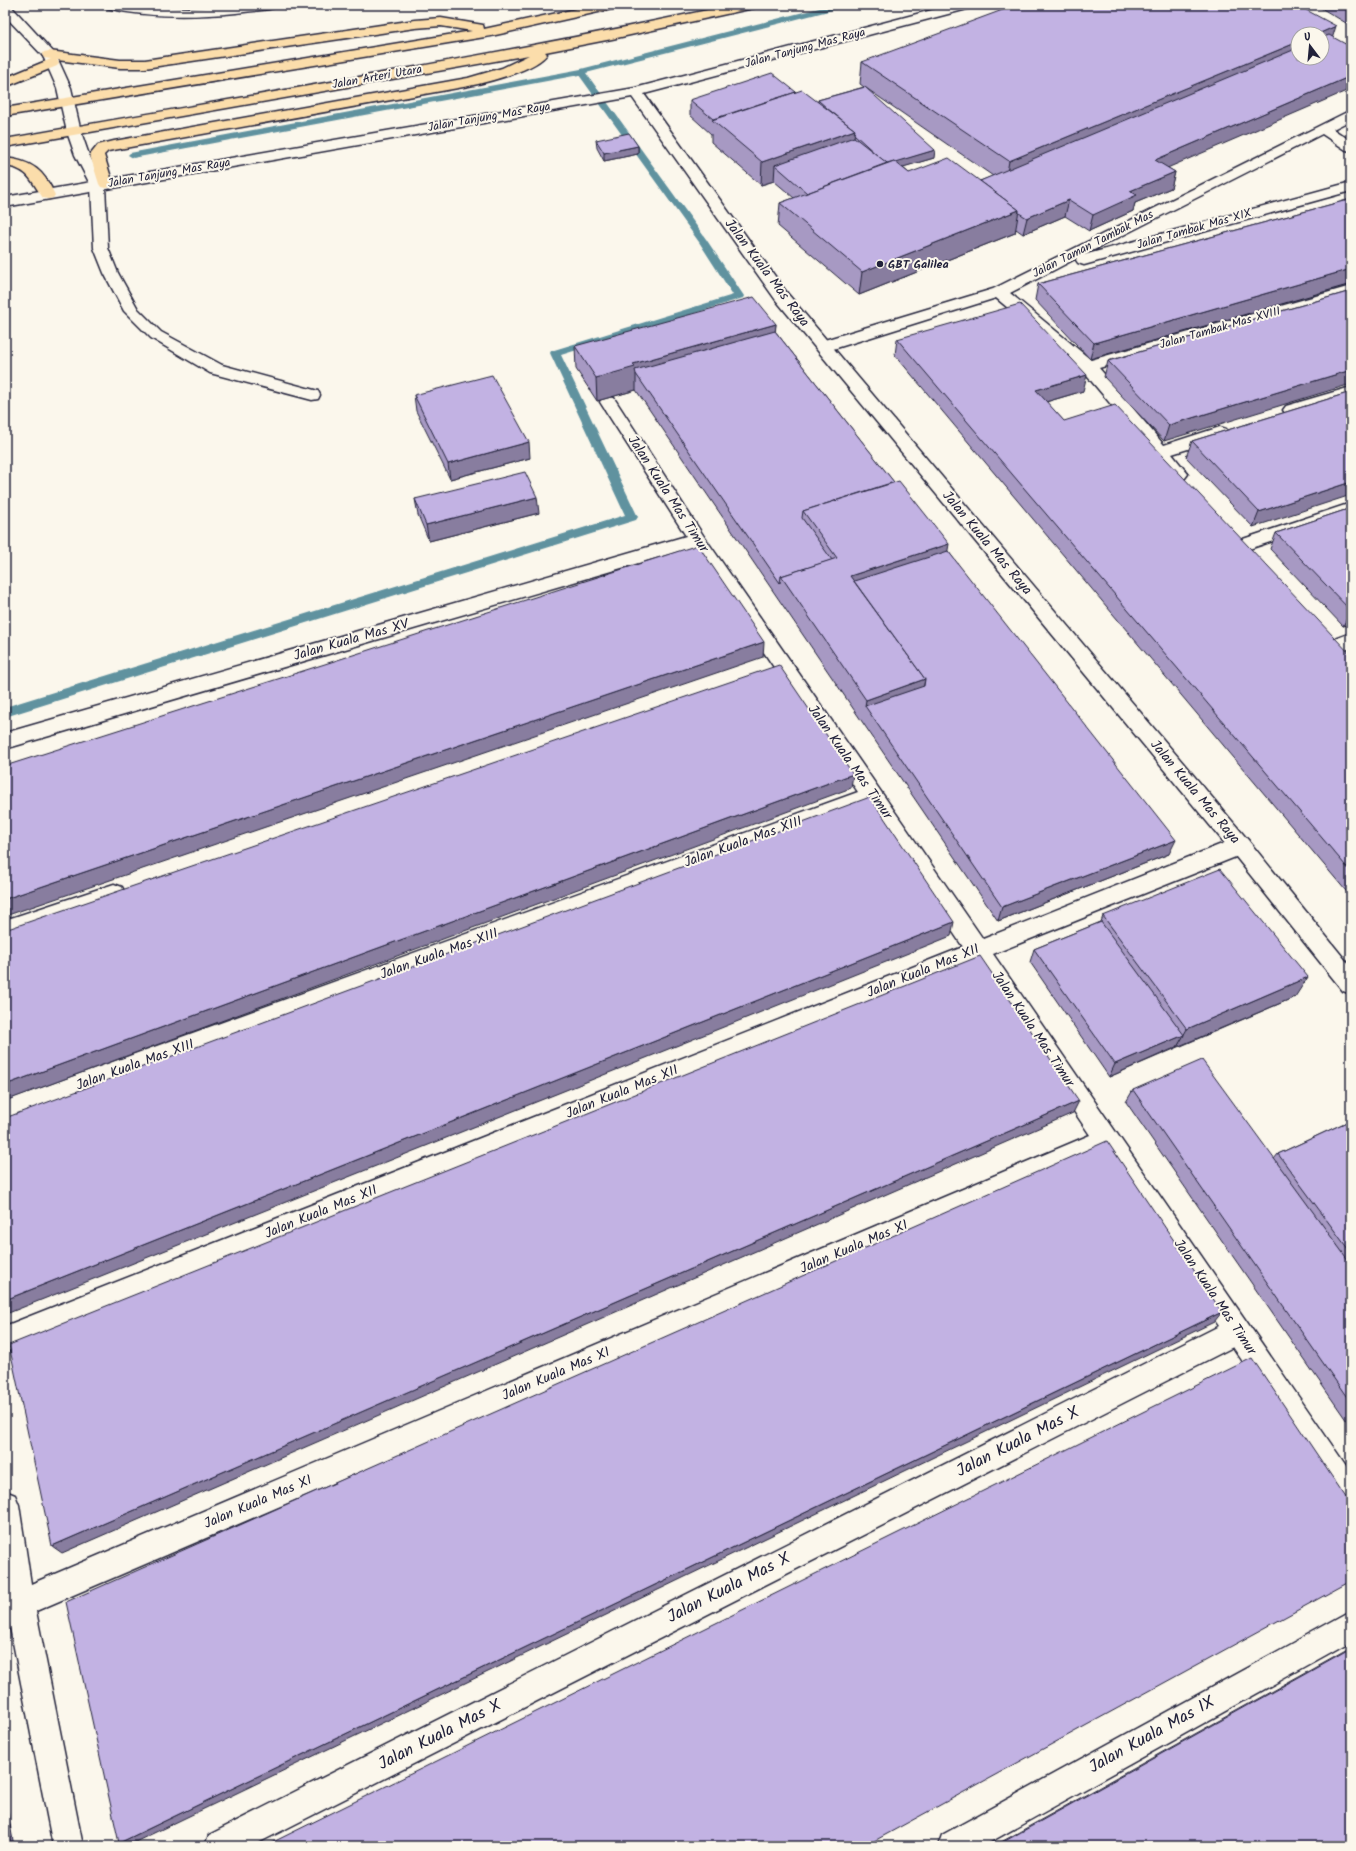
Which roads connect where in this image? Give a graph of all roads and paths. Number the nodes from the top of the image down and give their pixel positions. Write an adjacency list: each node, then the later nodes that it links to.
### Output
1 (111, 5): 2 (lane)
2 (269, 5)
3 (612, 5): 7 (highway, Jalan Arteri Utara)
4 (749, 5): 8 (highway, Jalan Arteri Utara)
5 (966, 5): 11 (street, Jalan Tanjung Mas Raya)
6 (8, 11): 9 (street)
7 (491, 32): 9 (highway); 12 (highway, Jalan Arteri Utara)
8 (551, 46): 16 (highway, Jalan Arteri Utara); 20 (highway)
9 (49, 56): 10 (highway); 12 (street)
10 (5, 83)
11 (636, 92): 20 (street, Jalan Tanjung Mas Raya); 27 (street, Jalan Kuala Mas Raya)
12 (66, 102): 13 (highway, Jalan Arteri Utara); 16 (street)
13 (5, 112)
14 (1351, 114): 15 (street, Jalan Taman Tambak Mas)
15 (1324, 129): 18 (street); 24 (street, Jalan Taman Tambak Mas)
16 (74, 132): 17 (highway, Jalan Arteri Utara); 20 (street)
17 (5, 143)
18 (1351, 147)
19 (5, 162): 22 (highway)
20 (102, 185): 22 (street, Jalan Tanjung Mas Raya); 30 (lane)
21 (1351, 186): 24 (street, Jalan Tambak Mas XIX)
22 (48, 195): 23 (street, Jalan Tanjung Mas Raya)
23 (5, 202)
24 (1036, 273): 26 (street, Jalan Taman Tambak Mas)
25 (1351, 291): 28 (street, Jalan Tambak Mas XVIII)
26 (999, 292): 27 (street, Jalan Taman Tambak Mas); 28 (street)
27 (824, 346): 43 (street, Jalan Kuala Mas Raya)
28 (1088, 366): 34 (street)
29 (1351, 392): 32 (street)
30 (312, 395)
31 (608, 402): 37 (street, Jalan Kuala Mas Timur)
32 (1277, 415)
33 (1233, 429): 34 (street)
34 (1160, 452): 35 (street)
35 (1191, 487)
36 (1351, 510): 38 (street)
37 (697, 539): 39 (street, Jalan Kuala Mas Timur); 41 (street, Jalan Kuala Mas XV)
38 (1243, 545)
39 (786, 669): 40 (street); 42 (street, Jalan Kuala Mas Timur)
40 (763, 676)
41 (5, 741)
42 (873, 795): 46 (street, Jalan Kuala Mas Timur); 48 (street, Jalan Kuala Mas XIII)
43 (1240, 846): 46 (street, Jalan Kuala Mas XII); 47 (street, Jalan Kuala Mas Raya)
44 (134, 886): 45 (street)
45 (5, 929)
46 (978, 949): 49 (street, Jalan Kuala Mas Timur); 51 (street, Jalan Kuala Mas XII)
47 (1351, 984)
48 (5, 1112)
49 (1107, 1139): 50 (street, Jalan Kuala Mas Timur); 54 (street, Jalan Kuala Mas XI)
50 (1238, 1331): 52 (street, Jalan Kuala Mas Timur); 57 (street, Jalan Kuala Mas X)
51 (5, 1339)
52 (1351, 1497)
53 (5, 1505): 54 (street)
54 (13, 1607): 56 (street)
55 (1351, 1625): 58 (street, Jalan Kuala Mas IX)
56 (68, 1846)
57 (220, 1846)
58 (953, 1846)

